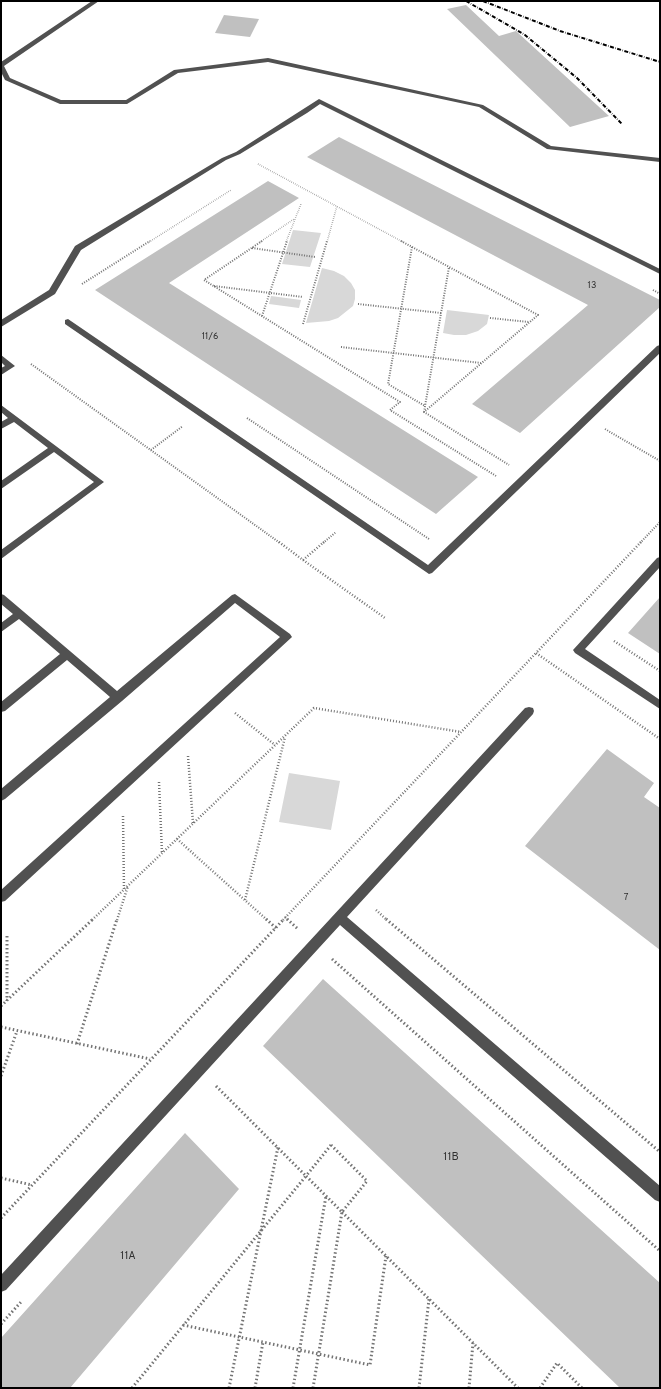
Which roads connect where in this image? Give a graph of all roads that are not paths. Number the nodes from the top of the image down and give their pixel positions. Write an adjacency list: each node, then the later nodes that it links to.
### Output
1 (96, 1): 2 (lane)
2 (660, 160)
3 (660, 272): 5 (lane)
4 (68, 322): 6 (lane)
5 (1, 324)
6 (660, 348)
7 (1, 358): 8 (lane)
8 (1, 372)
9 (1, 408): 10 (lane)
10 (14, 418): 11 (lane); 12 (lane)
11 (1, 426)
12 (54, 448): 13 (lane); 14 (lane)
13 (1, 486)
14 (1, 555)
15 (660, 561): 21 (lane)
16 (1, 598): 17 (lane)
17 (19, 614): 18 (lane); 19 (lane)
18 (1, 628)
19 (67, 654): 20 (lane); 22 (lane)
20 (118, 698): 24 (lane); 25 (lane)
21 (660, 705)
22 (1, 708)
23 (529, 711): 26 (lane)
24 (1, 796)
25 (1, 897)
26 (339, 917): 27 (lane); 28 (lane)
27 (660, 1195)
28 (1, 1285)

